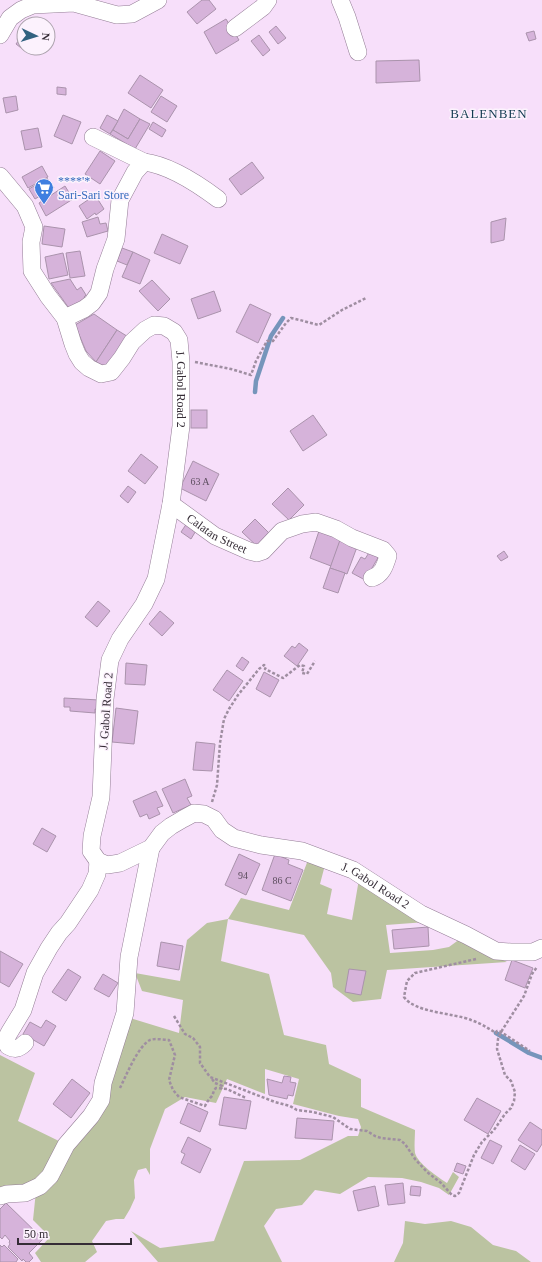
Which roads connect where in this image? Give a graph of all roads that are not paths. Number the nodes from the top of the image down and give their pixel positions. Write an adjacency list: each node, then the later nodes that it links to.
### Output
1 (158, 0): 5 (street)
2 (268, 0): 4 (street)
3 (340, 0): 6 (street)
4 (235, 28)
5 (0, 35)
6 (358, 52)
7 (93, 137): 8 (street)
8 (144, 162): 10 (street); 11 (street)
9 (0, 176): 11 (street, J. Gabol Road 2)
10 (218, 198)
11 (65, 318): 12 (street, J. Gabol Road 2)
12 (171, 504): 13 (street, Calatan Street); 15 (street, J. Gabol Road 2)
13 (372, 578)
14 (151, 848): 15 (street); 16 (street, J. Gabol Road 2); 18 (street)
15 (98, 861): 17 (street)
16 (542, 948)
17 (25, 1043)
18 (0, 1196)

